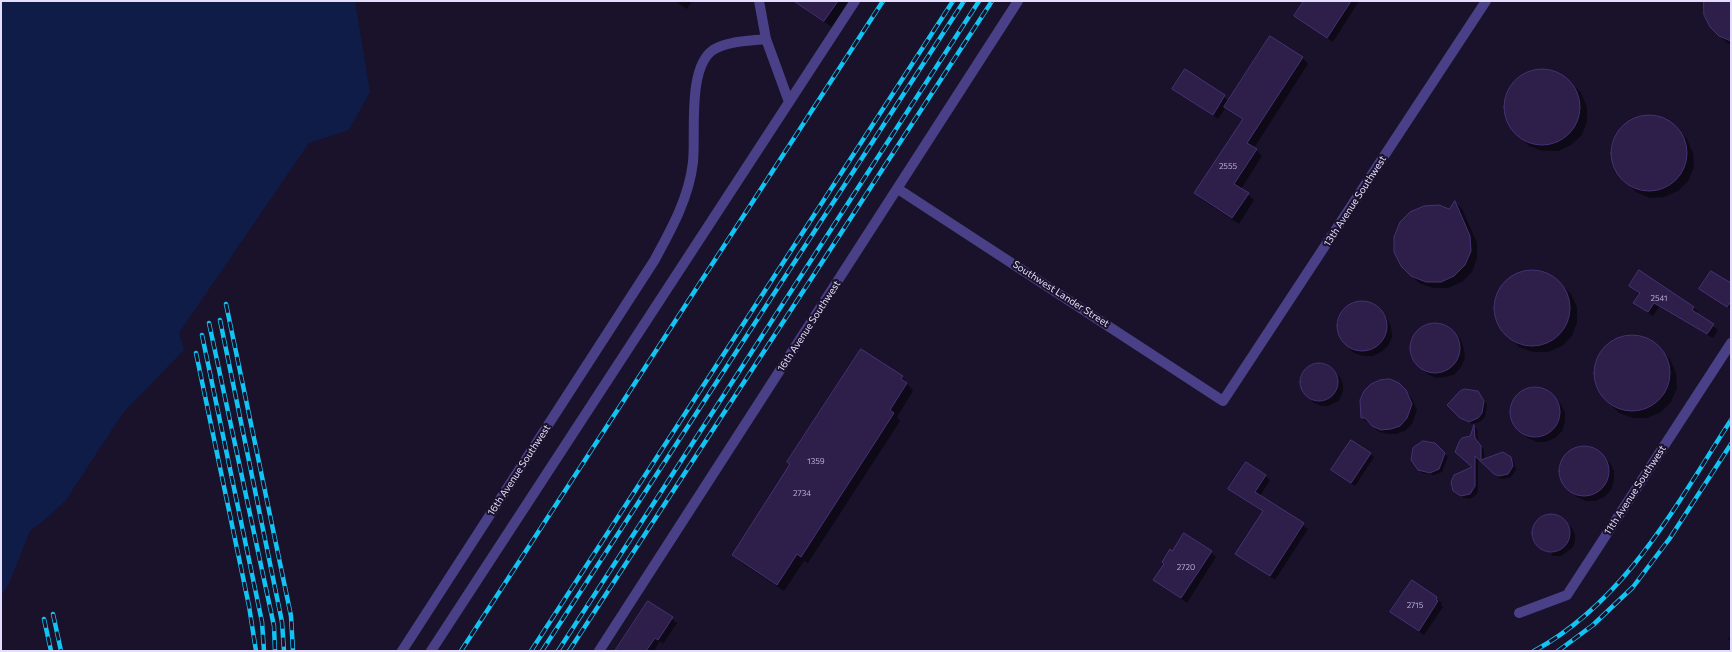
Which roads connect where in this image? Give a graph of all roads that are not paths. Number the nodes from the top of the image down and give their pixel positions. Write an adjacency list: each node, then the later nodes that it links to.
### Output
1 (759, 1): 5 (street)
2 (855, 1): 6 (street)
3 (1018, 1): 7 (street, 16th Avenue Southwest)
4 (1486, 1): 9 (street, 13th Avenue Southwest)
5 (766, 39): 6 (street); 11 (street, 16th Avenue Southwest)
6 (789, 102): 12 (street)
7 (898, 189): 9 (street, Southwest Lander Street); 13 (street, 16th Avenue Southwest)
8 (1731, 343): 10 (street, 11th Avenue Southwest)
9 (1223, 401)
10 (1520, 613)
11 (402, 651)
12 (431, 651)
13 (599, 651)

